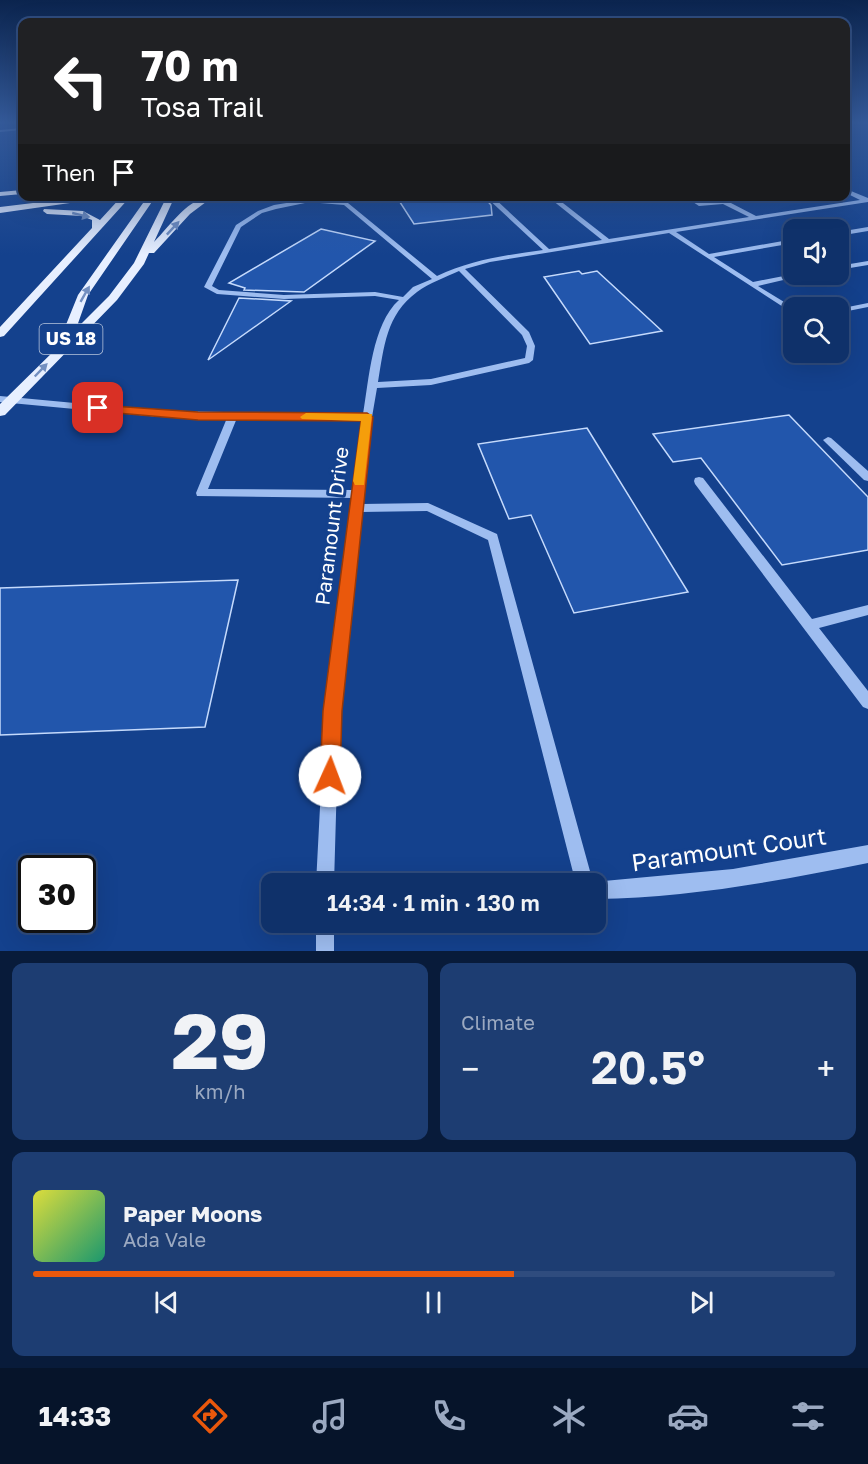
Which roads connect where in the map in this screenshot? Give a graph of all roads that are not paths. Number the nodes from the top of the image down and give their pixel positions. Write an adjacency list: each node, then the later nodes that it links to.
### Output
1 (18, 182): 2 (main road)
2 (0, 184)
3 (18, 192): 5 (main road)
4 (850, 193): 6 (street)
5 (0, 194)
6 (867, 200): 21 (street, Paramount Drive)
7 (73, 201): 19 (main road)
8 (122, 201): 22 (main road, US 18)
9 (149, 201): 42 (main road, one-way to 9)
10 (169, 201): 31 (main road)
11 (203, 201): 31 (main road, US 18, one-way to 11)
12 (323, 201): 37 (street)
13 (336, 201): 34 (street)
14 (494, 201): 28 (street)
15 (556, 201): 26 (street)
16 (695, 201): 18 (street)
17 (728, 201): 18 (street)
18 (724, 202): 21 (street)
19 (14, 208): 20 (main road); 22 (main road, one-way to 22)
20 (0, 210)
21 (755, 218): 24 (street, Paramount Drive)
22 (97, 229): 41 (main road, US 18)
23 (868, 229): 25 (street)
24 (671, 232): 26 (street, Paramount Drive); 29 (street)
25 (849, 232)
26 (607, 241): 28 (street, Paramount Drive)
27 (783, 244): 29 (street)
28 (548, 250): 33 (street, Paramount Drive)
29 (708, 256): 36 (street)
30 (868, 263): 32 (street)
31 (139, 264): 42 (main road, US 18)
32 (849, 266)
33 (460, 268): 34 (street, Paramount Drive); 43 (street)
34 (435, 278): 37 (street, Paramount Drive)
35 (783, 279): 36 (street)
36 (751, 285): 38 (street)
37 (404, 299): 43 (street, Paramount Drive)
38 (783, 305)
39 (868, 305): 40 (street)
40 (849, 309)
41 (0, 334)
42 (63, 348): 44 (main road, US 18, one-way to 42)
43 (374, 385): 47 (street, Paramount Drive)
44 (5, 400): 45 (main road, US 18); 46 (street)
45 (0, 412)
46 (233, 416): 47 (street); 51 (street)
47 (367, 417): 51 (street, Paramount Drive)
48 (828, 440): 49 (street)
49 (868, 477)
50 (699, 481): 53 (street)
51 (357, 501): 56 (street, Paramount Drive); 57 (street)
52 (868, 610): 53 (street)
53 (810, 625): 54 (street)
54 (868, 702)
55 (868, 854): 58 (street, Paramount Court)
56 (325, 873)
57 (582, 873)
58 (606, 890)
59 (325, 933): 60 (street)
60 (325, 951)

